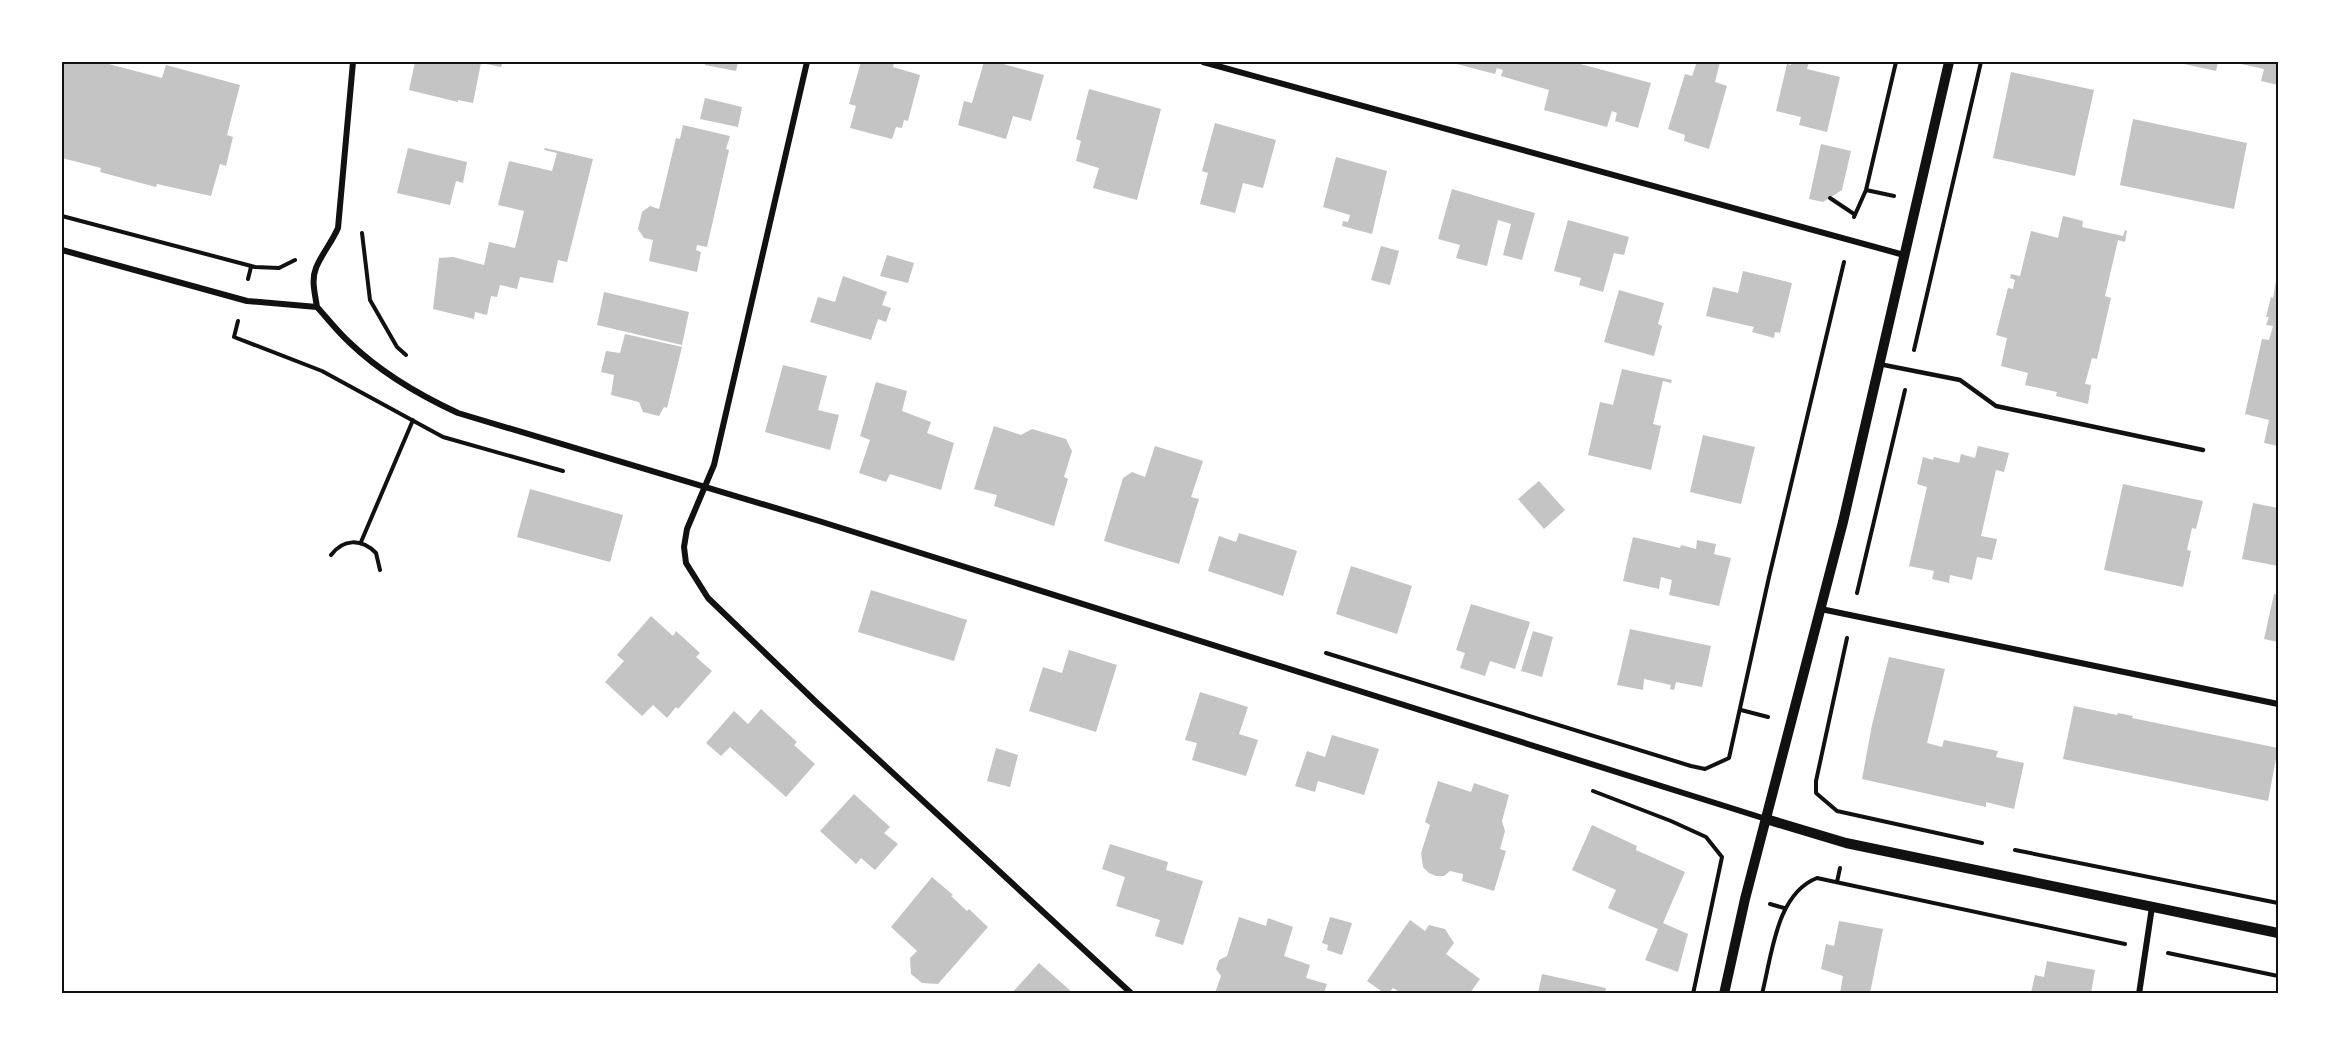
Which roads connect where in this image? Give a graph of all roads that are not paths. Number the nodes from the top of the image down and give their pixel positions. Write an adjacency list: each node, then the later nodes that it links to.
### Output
1 (353, 62): 7 (street)
2 (807, 62): 10 (street)
3 (1203, 62): 6 (street)
4 (1949, 62): 6 (street)
5 (62, 250): 7 (street)
6 (1904, 255): 8 (street)
7 (317, 307): 10 (street)
8 (1879, 364): 9 (lane); 11 (street)
9 (2203, 450)
10 (705, 486): 13 (street); 16 (street)
11 (1821, 609): 12 (street); 13 (street)
12 (2278, 704)
13 (1766, 819): 14 (street); 17 (street)
14 (2152, 907): 15 (street); 18 (street)
15 (2278, 933)
16 (1132, 993)
17 (1724, 993)
18 (2139, 993)

